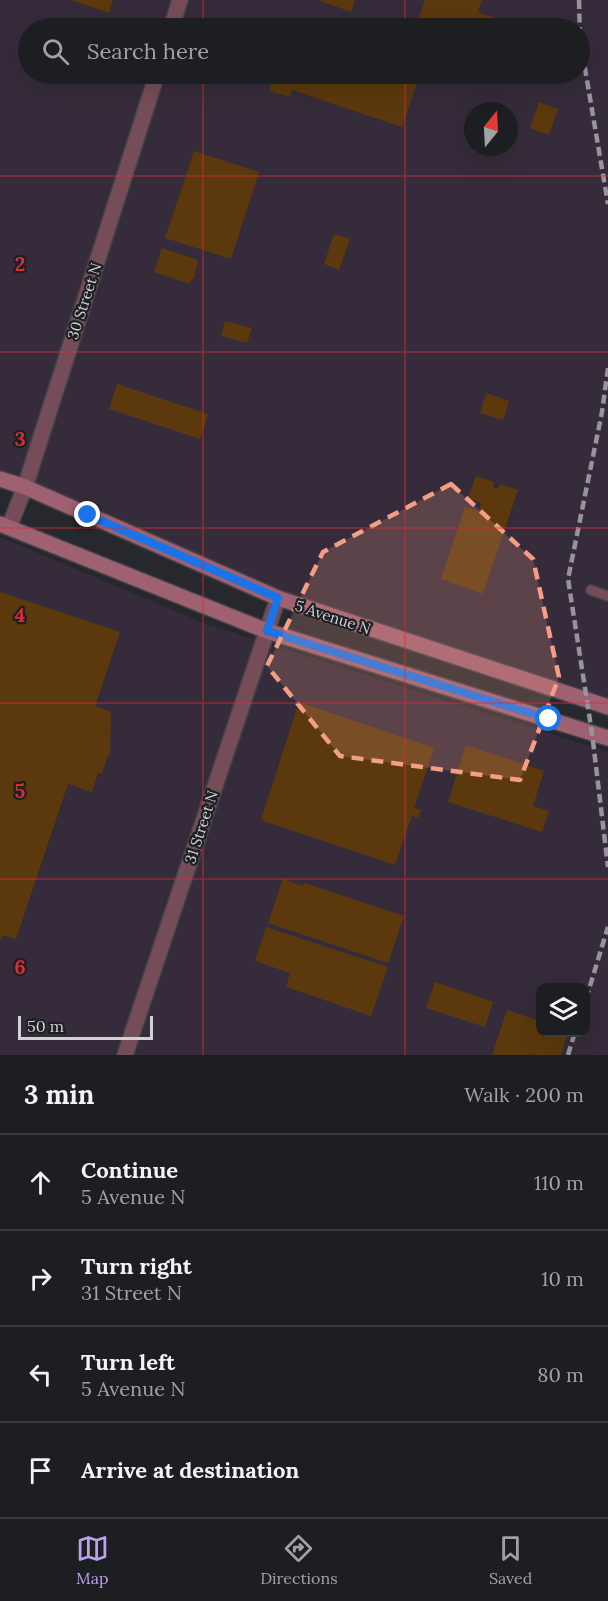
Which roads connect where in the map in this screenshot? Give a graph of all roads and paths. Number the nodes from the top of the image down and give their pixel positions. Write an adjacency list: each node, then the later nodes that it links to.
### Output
1 (180, 0): 2 (street)
2 (174, 18)
3 (154, 84): 5 (street, 30 Street N)
4 (0, 479): 5 (main road, 5 Avenue N)
5 (25, 487): 6 (street, 30 Street N); 9 (main road, 5 Avenue N)
6 (4, 526): 10 (main road)
7 (591, 591): 8 (lane)
8 (608, 596)
9 (278, 598): 10 (street, 31 Street N); 11 (main road, 5 Avenue N)
10 (267, 631): 12 (main road); 13 (street, 31 Street N)
11 (608, 707)
12 (608, 738)
13 (125, 1055)

